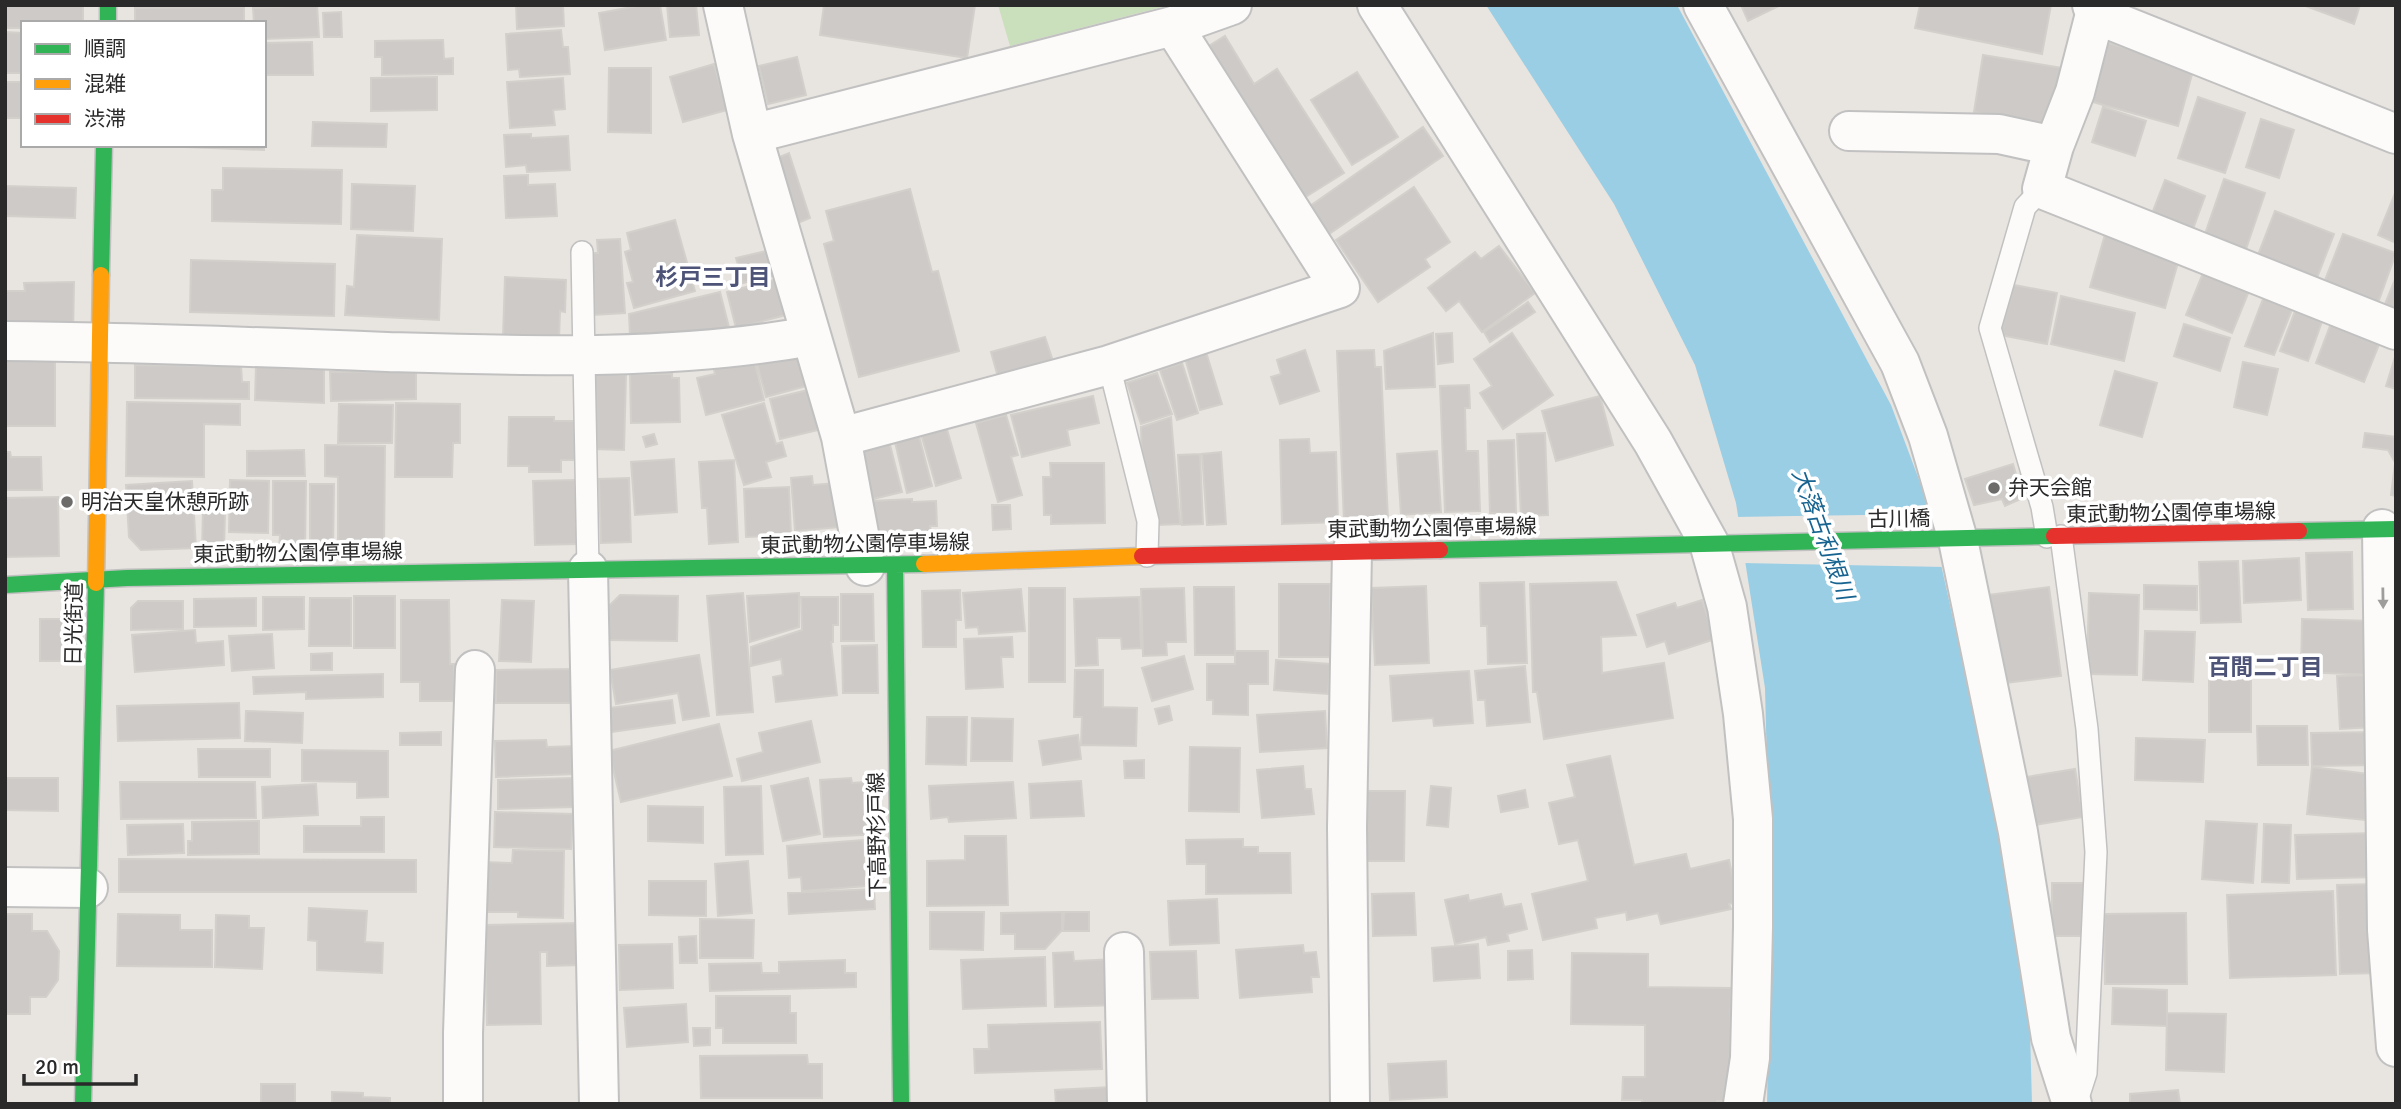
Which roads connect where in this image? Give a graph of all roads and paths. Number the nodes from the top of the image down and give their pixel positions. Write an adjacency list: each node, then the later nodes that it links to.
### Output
1 (723, 5): 8 (street)
2 (1232, 5): 6 (street)
3 (1377, 5): 24 (street)
4 (1703, 5): 23 (street)
5 (2093, 9): 9 (street); 10 (street)
6 (1173, 26): 8 (street); 19 (street)
7 (1849, 131): 10 (street)
8 (752, 134): 15 (street)
9 (2396, 134)
10 (2054, 146): 12 (street)
11 (104, 147): 17 (main road, 日光街道)
12 (2042, 189): 14 (street); 22 (lane)
13 (582, 251): 18 (lane)
14 (2396, 330)
15 (811, 336): 18 (street); 20 (street)
16 (5, 341): 17 (street)
17 (99, 342): 18 (street); 29 (main road, 日光街道)
18 (586, 355): 28 (lane)
19 (1109, 365): 20 (street); 26 (lane)
20 (841, 437): 27 (street)
21 (2389, 529): 22 (main road, 東武動物公園停車場線); 35 (street, one-way to 35)
22 (2054, 536): 23 (main road, 東武動物公園停車場線); 43 (lane)
23 (1953, 540): 24 (main road, 古川橋); 43 (street)
24 (1717, 543): 25 (main road, 東武動物公園停車場線); 42 (street)
25 (1352, 551): 26 (main road, 東武動物公園停車場線); 41 (street)
26 (1147, 556): 27 (main road, 東武動物公園停車場線)
27 (880, 566): 28 (main road, 東武動物公園停車場線); 39 (main road, 下高野杉戸線)
28 (588, 570): 29 (main road, 東武動物公園停車場線); 38 (street)
29 (96, 580): 30 (main road, 東武動物公園停車場線); 33 (main road, 日光街道)
30 (5, 585)
31 (475, 670): 37 (street)
32 (5, 887): 33 (street)
33 (88, 888): 36 (main road, 日光街道)
34 (1124, 952): 40 (street)
35 (2396, 1047)
36 (83, 1104)
37 (463, 1104)
38 (599, 1104)
39 (901, 1104)
40 (1127, 1104)
41 (1350, 1104)
42 (1743, 1104)
43 (2074, 1104)

